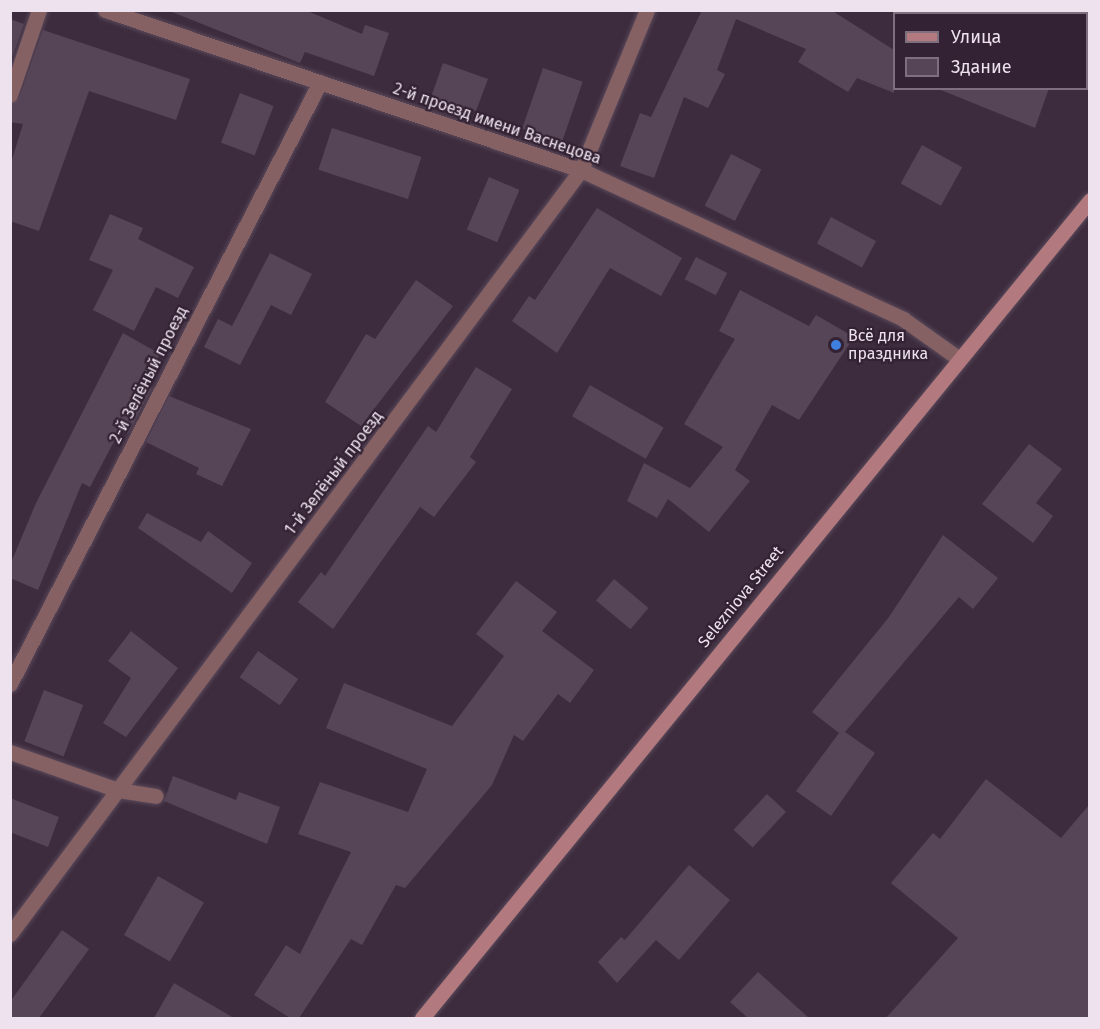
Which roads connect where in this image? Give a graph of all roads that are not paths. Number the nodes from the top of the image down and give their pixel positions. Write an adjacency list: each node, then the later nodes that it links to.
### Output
1 (39, 10): 5 (street)
2 (105, 10): 4 (street, 2-й проезд имени Васнецова)
3 (646, 10): 6 (street, 1-й Зелёный проезд)
4 (320, 82): 6 (street, 2-й проезд имени Васнецова); 9 (street, 2-й Зелёный проезд)
5 (10, 96)
6 (580, 170): 8 (street, 2-й проезд имени Васнецова); 11 (street, 1-й Зелёный проезд)
7 (1089, 200): 8 (street, Selezniova Street)
8 (958, 358): 14 (street, Selezniova Street)
9 (10, 684)
10 (10, 752): 11 (street)
11 (118, 790): 12 (street); 13 (street, 1-й Зелёный проезд)
12 (156, 796)
13 (10, 934)
14 (422, 1018)

